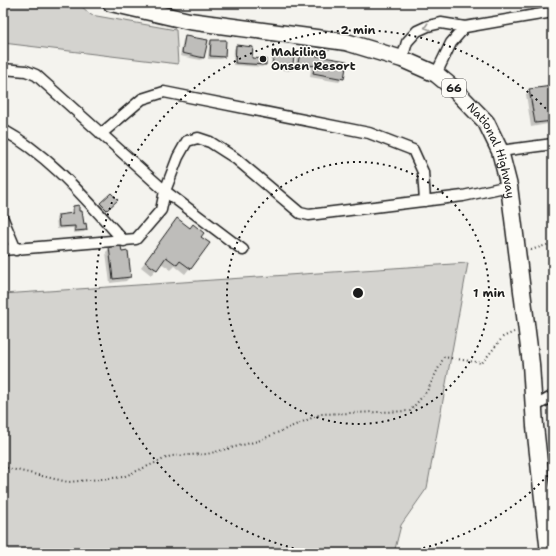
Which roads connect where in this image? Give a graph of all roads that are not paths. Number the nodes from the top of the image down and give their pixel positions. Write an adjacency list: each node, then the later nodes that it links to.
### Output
1 (110, 3): 4 (main road, National Highway / 66)
2 (553, 12): 3 (street)
3 (465, 27): 4 (street, one-way to 4); 6 (street)
4 (402, 59): 6 (main road, National Highway / 66)
5 (3, 69): 8 (street)
6 (436, 74): 10 (main road, National Highway / 66)
7 (3, 130): 15 (street)
8 (101, 134): 12 (street); 13 (street)
9 (553, 144): 10 (street)
10 (500, 151): 11 (main road, National Highway / 66)
11 (509, 186): 13 (street); 20 (main road, National Highway / 66)
12 (165, 191): 13 (street); 15 (street); 18 (street)
13 (425, 201)
14 (3, 219): 17 (street)
15 (124, 240): 17 (street)
16 (3, 250): 17 (street)
17 (16, 250)
18 (243, 250)
19 (553, 396): 20 (street)
20 (534, 407): 21 (main road, National Highway / 66)
21 (549, 553)

